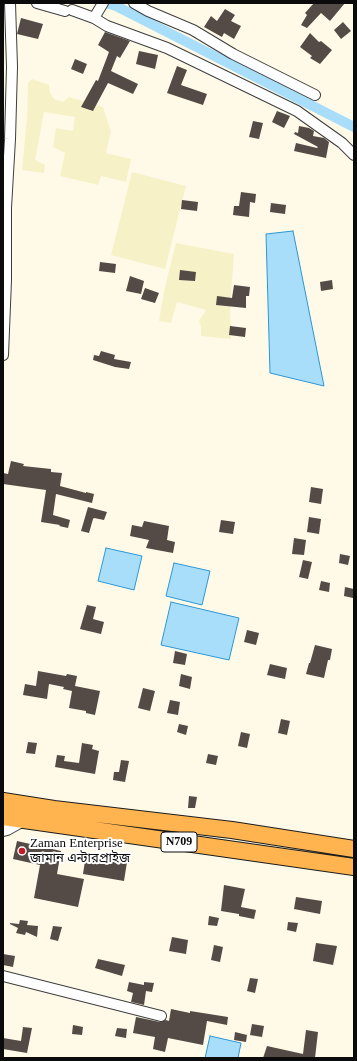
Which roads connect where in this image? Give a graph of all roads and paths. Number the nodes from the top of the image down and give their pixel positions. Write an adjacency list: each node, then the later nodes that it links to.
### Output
1 (10, 3): 8 (street)
2 (37, 3): 5 (street)
3 (103, 3): 5 (street)
4 (134, 3): 6 (street)
5 (94, 18): 7 (street)
6 (315, 95)
7 (354, 155)
8 (3, 355)
9 (3, 801): 13 (highway, N709)
10 (3, 817): 11 (highway, N709)
11 (23, 820): 12 (street); 14 (highway, N709)
12 (3, 830)
13 (354, 849)
14 (354, 867)
15 (3, 976): 16 (street)
16 (161, 1016)

